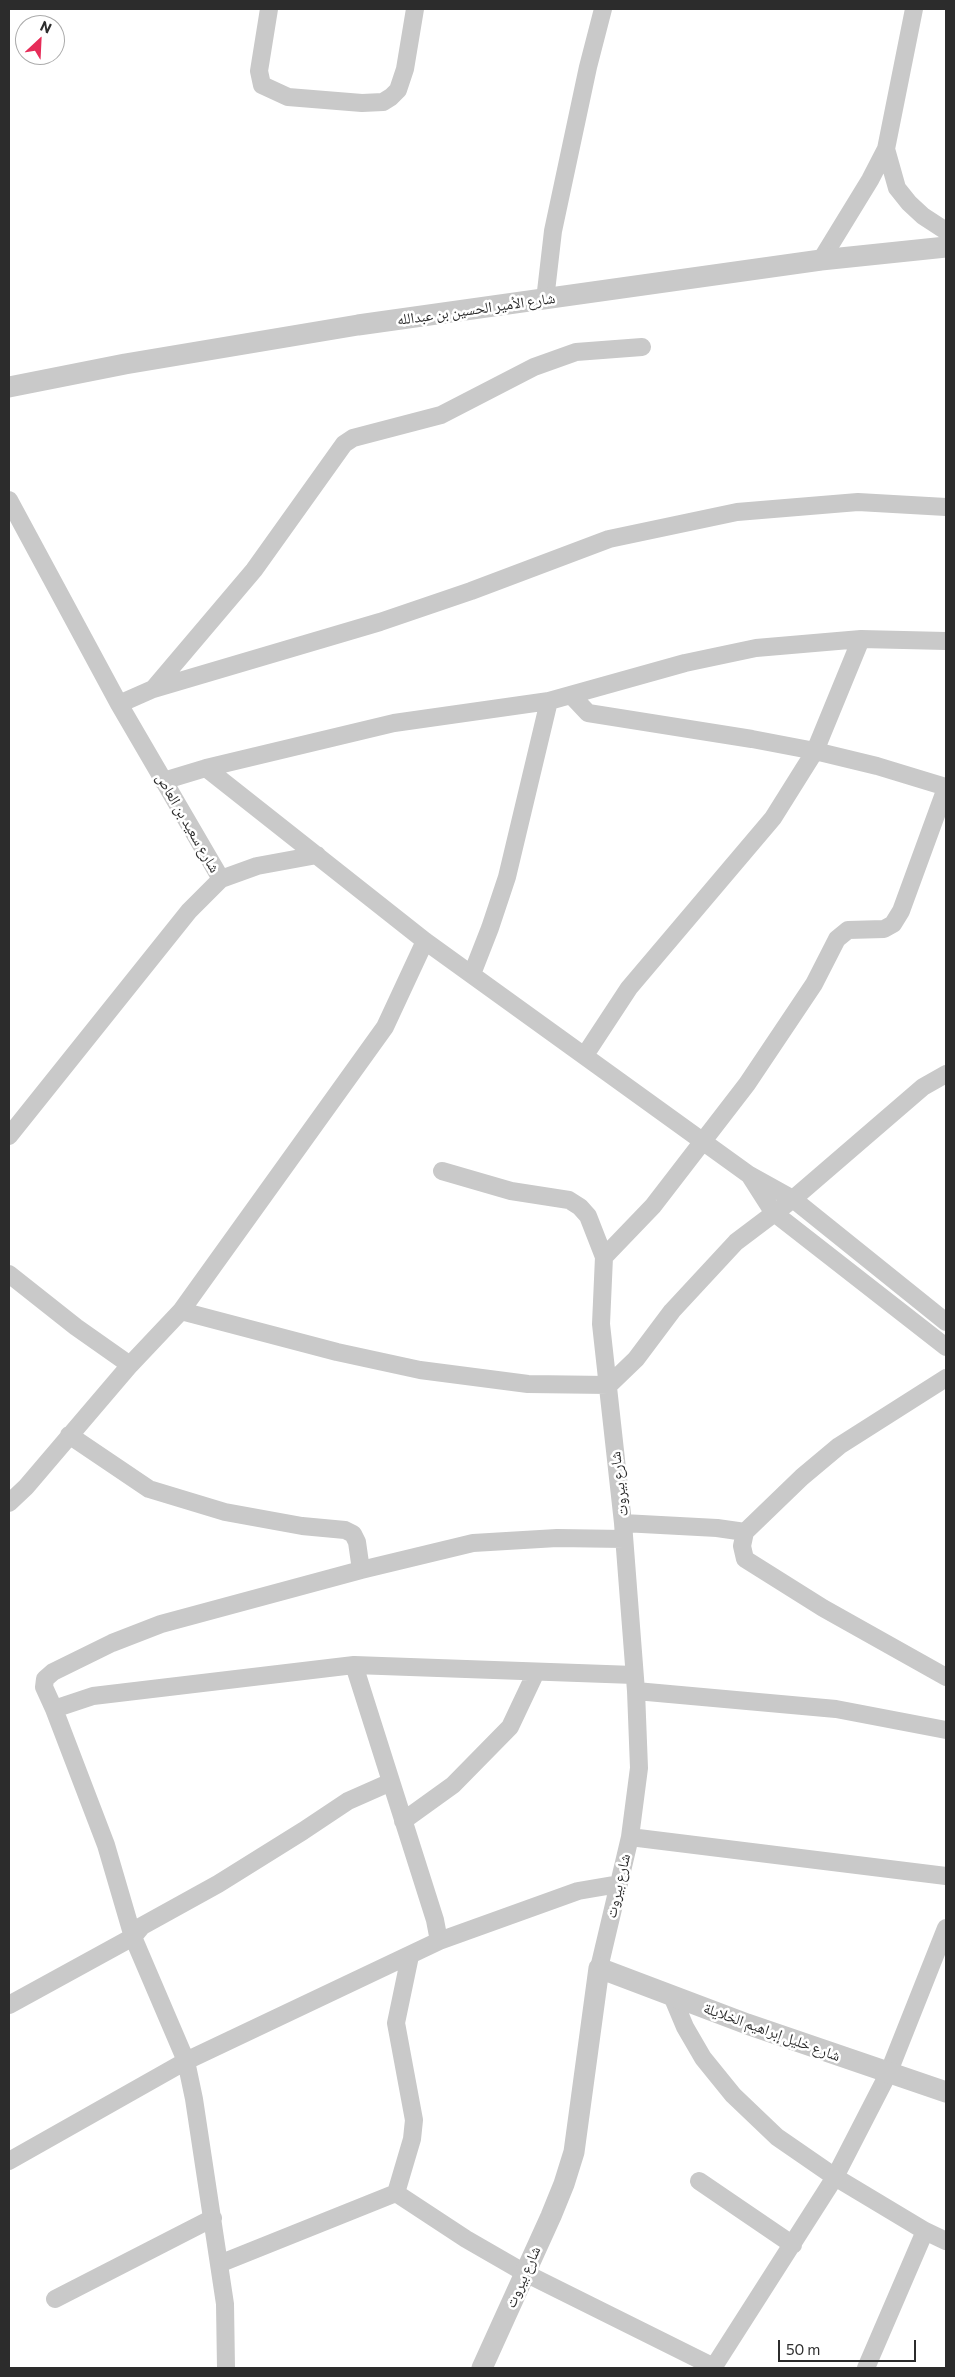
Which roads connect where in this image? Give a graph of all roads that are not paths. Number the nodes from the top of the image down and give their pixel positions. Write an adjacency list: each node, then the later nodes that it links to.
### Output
1 (269, 9): 2 (street)
2 (415, 9)
3 (603, 9): 9 (street)
4 (914, 9): 5 (street)
5 (886, 149): 6 (street); 8 (street)
6 (946, 231)
7 (946, 247): 8 (street, شارع الأمير الحسين بن عبدالله)
8 (821, 260): 9 (street, شارع الأمير الحسين بن عبدالله)
9 (545, 300): 11 (street, شارع الأمير الحسين بن عبدالله)
10 (642, 347): 16 (street)
11 (9, 386)
12 (9, 500): 19 (street, شارع سعيد بن العاص)
13 (946, 507): 16 (street)
14 (861, 639): 15 (street); 17 (street); 20 (street)
15 (946, 641)
16 (153, 688): 19 (street)
17 (571, 695): 18 (street); 20 (street)
18 (549, 701): 21 (street); 27 (street)
19 (120, 704): 22 (street, شارع سعيد بن العاص)
20 (815, 751): 23 (street); 28 (street)
21 (206, 768): 22 (street); 24 (street)
22 (164, 781): 25 (street, شارع سعيد بن العاص)
23 (946, 787): 31 (street)
24 (317, 855): 25 (street); 26 (street)
25 (221, 879): 30 (street, شارع سعيد بن العاص)
26 (425, 940): 27 (street); 38 (street)
27 (472, 974): 28 (street)
28 (585, 1055): 31 (street)
29 (946, 1074): 34 (street)
30 (9, 1136)
31 (704, 1141): 33 (street); 36 (street)
32 (442, 1171): 36 (street)
33 (748, 1174): 34 (street); 35 (street)
34 (793, 1199): 35 (street); 39 (street)
35 (773, 1212): 40 (street); 43 (street)
36 (604, 1257): 43 (street, شارع بيروت)
37 (9, 1274): 41 (street)
38 (181, 1311): 41 (street); 43 (street)
39 (946, 1322)
40 (946, 1347)
41 (130, 1365): 44 (street)
42 (946, 1378): 47 (street)
43 (609, 1385): 46 (street, شارع بيروت)
44 (69, 1435): 45 (street); 48 (street)
45 (9, 1503)
46 (624, 1531): 47 (street); 48 (street); 52 (street, شارع بيروت)
47 (745, 1532): 51 (street)
48 (361, 1570): 53 (street)
49 (354, 1665): 50 (street); 53 (street); 55 (street)
50 (536, 1672): 52 (street); 56 (street)
51 (946, 1678)
52 (635, 1683): 54 (street); 57 (street, شارع بيروت)
53 (54, 1709): 61 (street)
54 (946, 1730)
55 (391, 1782): 56 (street); 61 (street)
56 (403, 1820): 62 (street)
57 (630, 1836): 58 (street); 59 (street, شارع بيروت)
58 (946, 1876)
59 (618, 1884): 62 (street); 64 (street, شارع بيروت)
60 (946, 1928): 68 (street)
61 (133, 1937): 66 (street); 67 (street)
62 (439, 1941): 63 (street)
63 (410, 1956): 67 (street); 73 (street)
64 (599, 1968): 65 (street, شارع خليل إبراهيم الخلايلة); 79 (street, شارع بيروت)
65 (672, 1996): 68 (street, شارع خليل إبراهيم الخلايلة); 71 (street)
66 (9, 2005)
67 (186, 2062): 70 (street); 74 (street)
68 (888, 2074): 69 (street, شارع خليل إبراهيم الخلايلة); 71 (street)
69 (946, 2092)
70 (9, 2161)
71 (835, 2177): 75 (street); 77 (street)
72 (699, 2181): 77 (street)
73 (396, 2193): 78 (street); 79 (street)
74 (213, 2218): 78 (street); 80 (street)
75 (925, 2231): 76 (street); 84 (street)
76 (946, 2241)
77 (793, 2245): 83 (street)
78 (219, 2264): 81 (street)
79 (525, 2273): 82 (street, شارع بيروت); 83 (street)
80 (55, 2298)
81 (226, 2368)
82 (482, 2368)
83 (714, 2368)
84 (866, 2368)

